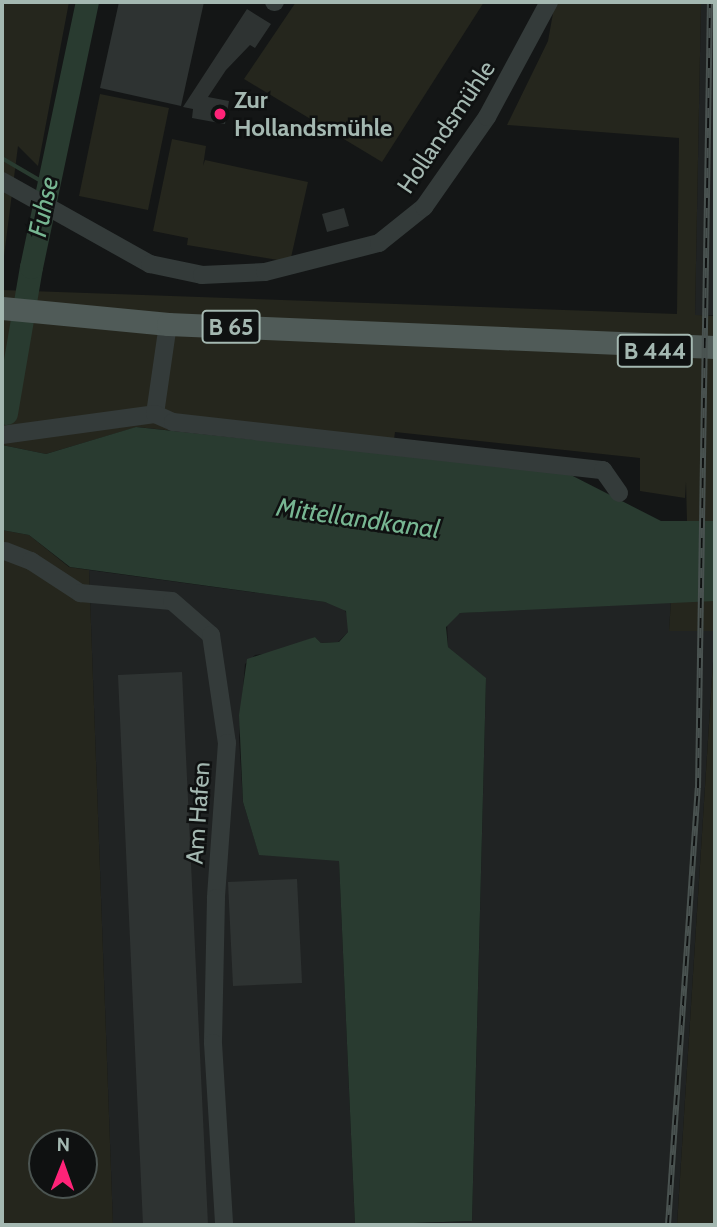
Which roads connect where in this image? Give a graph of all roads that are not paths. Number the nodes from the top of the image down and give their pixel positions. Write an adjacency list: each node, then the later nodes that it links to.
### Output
1 (549, 2): 2 (street, Hollandsmühle)
2 (8, 185)
3 (2, 308): 4 (main road, B 65)
4 (168, 324): 5 (main road, B 65); 8 (street)
5 (594, 342): 6 (main road, B 65); 7 (main road, B 444)
6 (715, 347)
7 (715, 361)
8 (155, 414): 9 (street); 10 (street)
9 (2, 435)
10 (619, 493)
11 (5, 551): 12 (street, Am Hafen)
12 (224, 1225)

